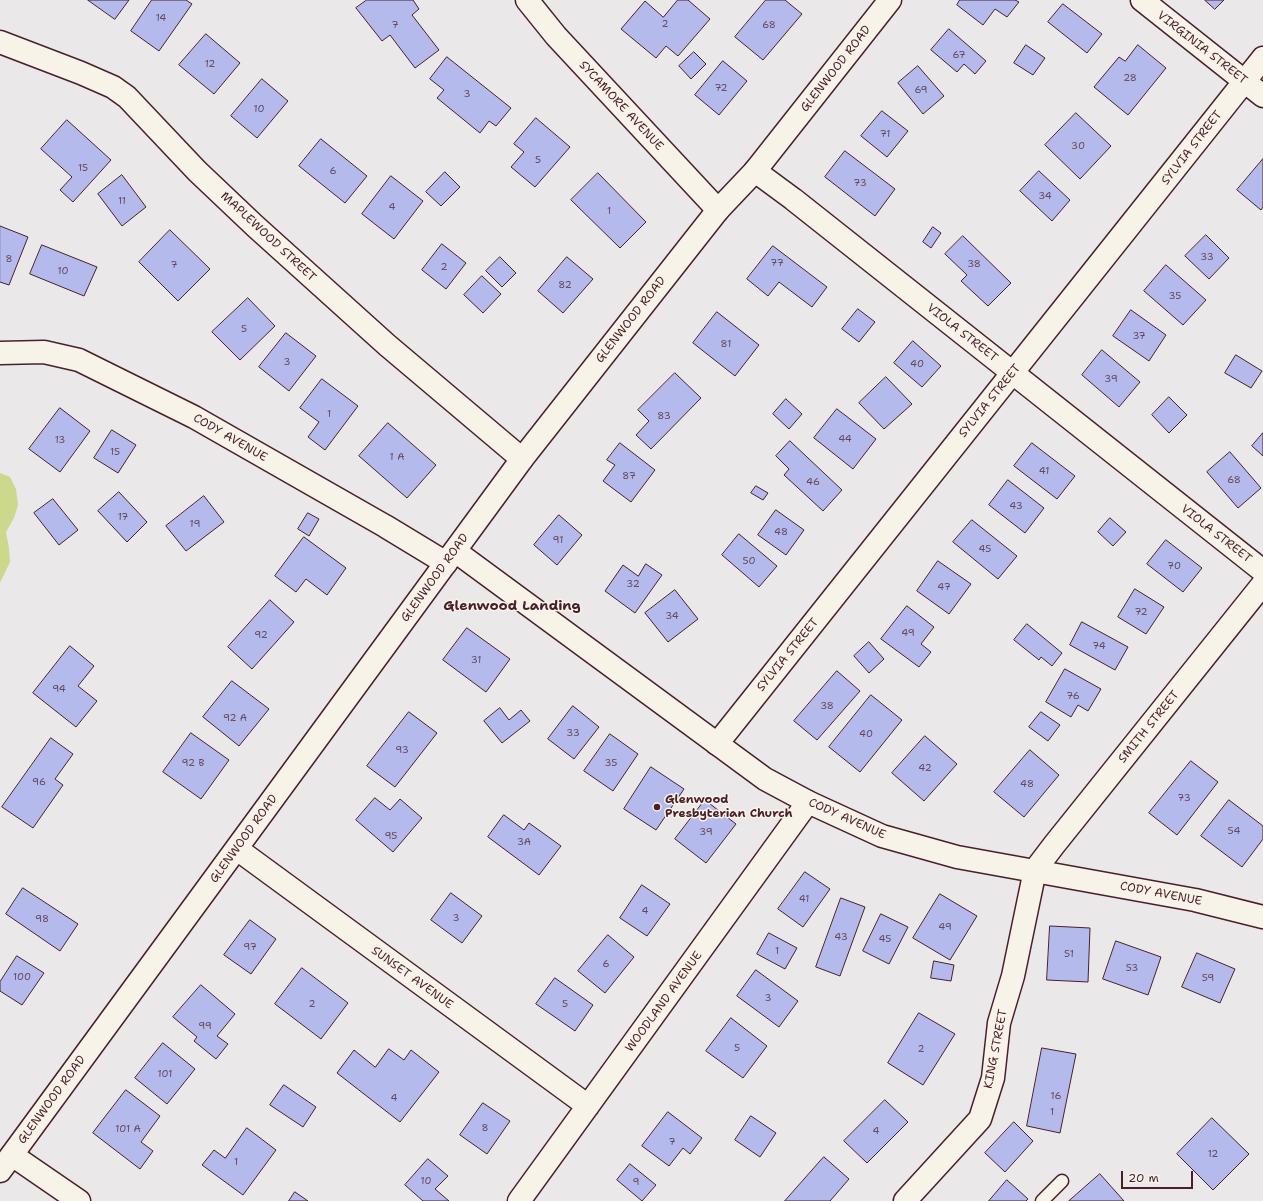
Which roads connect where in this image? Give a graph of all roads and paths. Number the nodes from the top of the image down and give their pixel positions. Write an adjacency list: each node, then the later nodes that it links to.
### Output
1 (527, 0): 9 (street, SYCAMORE AVENUE)
2 (890, 0): 8 (street, GLENWOOD ROAD)
3 (1142, 0): 6 (street, VIRGINIA STREET)
4 (0, 42): 12 (street, MAPLEWOOD STREET)
5 (1263, 58): 6 (street, SYLVIA STREET)
6 (1244, 82): 7 (street, VIRGINIA STREET); 11 (street, SYLVIA STREET)
7 (1263, 96)
8 (755, 171): 9 (street, GLENWOOD ROAD); 11 (street, VIOLA STREET)
9 (718, 210): 12 (street, GLENWOOD ROAD)
10 (0, 353): 13 (street, CODY AVENUE)
11 (1013, 373): 14 (street, VIOLA STREET); 16 (street, SYLVIA STREET)
12 (522, 459): 13 (street, GLENWOOD ROAD)
13 (451, 557): 16 (street, CODY AVENUE); 18 (street, GLENWOOD ROAD)
14 (1263, 571)
15 (1263, 584): 19 (street, SMITH STREET)
16 (717, 744): 17 (street, CODY AVENUE)
17 (808, 802): 19 (street, CODY AVENUE); 21 (street, WOODLAND AVENUE)
18 (237, 849): 21 (street, SUNSET AVENUE); 22 (street, GLENWOOD ROAD)
19 (1035, 870): 20 (street, CODY AVENUE); 26 (street, KING STREET)
20 (1263, 917)
21 (588, 1106): 25 (street, WOODLAND AVENUE)
22 (4, 1164): 24 (street)
23 (1062, 1181): 27 (lane)
24 (79, 1201)
25 (519, 1201)
26 (905, 1201)
27 (1042, 1201)

